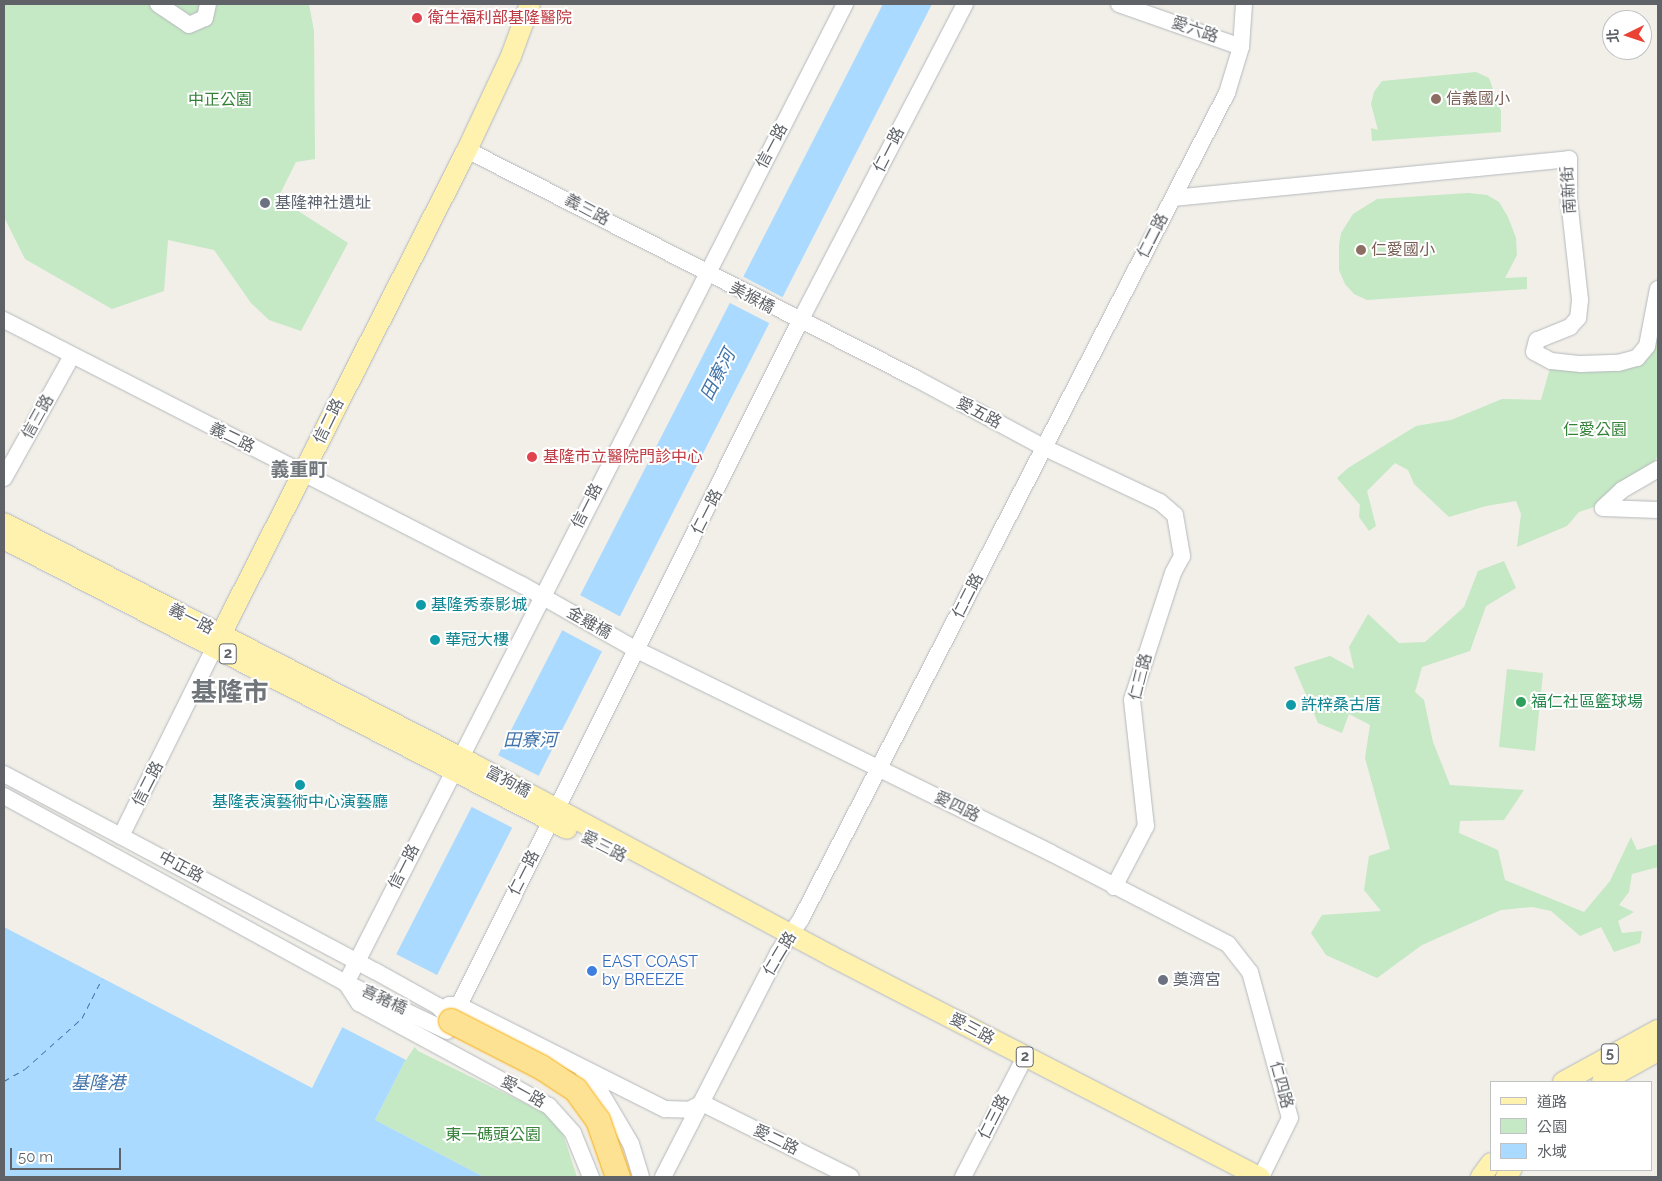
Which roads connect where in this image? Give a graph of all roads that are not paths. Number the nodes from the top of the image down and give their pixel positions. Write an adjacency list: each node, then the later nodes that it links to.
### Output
1 (158, 4): 2 (street)
2 (208, 4)
3 (530, 4): 9 (main road, 信二路)
4 (845, 4): 11 (street, 信一路)
5 (965, 4): 14 (street, 仁一路)
6 (1119, 4): 8 (street, 愛六路)
7 (1244, 4): 8 (street, 仁二路)
8 (1242, 47): 10 (street, 仁二路)
9 (467, 150): 11 (street, 義三路); 18 (main road, 信二路)
10 (1173, 198): 12 (street, 南新街); 16 (street, 仁二路)
11 (706, 273): 14 (street, 美猴橋); 24 (street, 信一路)
12 (1658, 290)
13 (4, 320): 15 (street, 義二路)
14 (800, 321): 16 (street, 愛五路); 26 (street, 仁一路)
15 (72, 356): 18 (street, 義二路); 19 (street, 信三路)
16 (1043, 447): 20 (street, 愛五路); 28 (street, 仁二路)
17 (1658, 469): 21 (street)
18 (303, 472): 24 (street, 義二路); 25 (main road, 信二路)
19 (4, 478)
20 (1160, 502): 33 (street, 仁三路)
21 (1658, 510)
22 (4, 523): 25 (main road, 義一路 / 2)
23 (4, 539): 25 (main road, 義一路 / 2)
24 (541, 596): 26 (street, 金雞橋); 27 (street, 信一路)
25 (218, 641): 27 (main road, 義一路 / 2); 32 (street, 信二路)
26 (637, 650): 28 (street, 愛四路); 31 (street, 仁一路)
27 (456, 763): 31 (main road, 富狗橋 / 2); 35 (street, 信一路)
28 (878, 770): 33 (street, 愛四路); 34 (street, 仁二路)
29 (4, 774): 32 (street, 中正路)
30 (4, 796): 36 (street, 中正路)
31 (554, 815): 34 (main road, 愛三路 / 2); 38 (street, 仁一路)
32 (121, 836): 35 (street, 中正路)
33 (1114, 887): 37 (street, 愛四路)
34 (792, 935): 42 (main road, 愛三路 / 2); 46 (street, 仁二路)
35 (356, 962): 36 (street, 信一路); 38 (street, 喜豬橋)
36 (346, 983): 38 (street, 喜豬橋); 40 (street, 喜豬橋)
37 (1255, 988): 56 (street, 仁四路)
38 (444, 1017): 43 (street); 50 (highway); 51 (highway, bridge)
39 (1658, 1030): 44 (main road, 5)
40 (423, 1038): 49 (street, 愛一路)
41 (1658, 1052): 45 (main road, 5)
42 (1025, 1057): 55 (street, 仁三路); 56 (main road, 愛三路 / 2)
43 (568, 1059): 46 (street); 47 (street)
44 (1565, 1081)
45 (1604, 1081)
46 (702, 1103): 53 (street, 仁二路); 54 (street, 愛二路)
47 (620, 1125): 49 (street); 52 (street)
48 (1490, 1164): 57 (main road)
49 (593, 1177)
50 (611, 1177)
51 (618, 1177)
52 (641, 1177)
53 (663, 1177)
54 (852, 1177)
55 (963, 1177)
56 (1260, 1177)
57 (1481, 1177)

